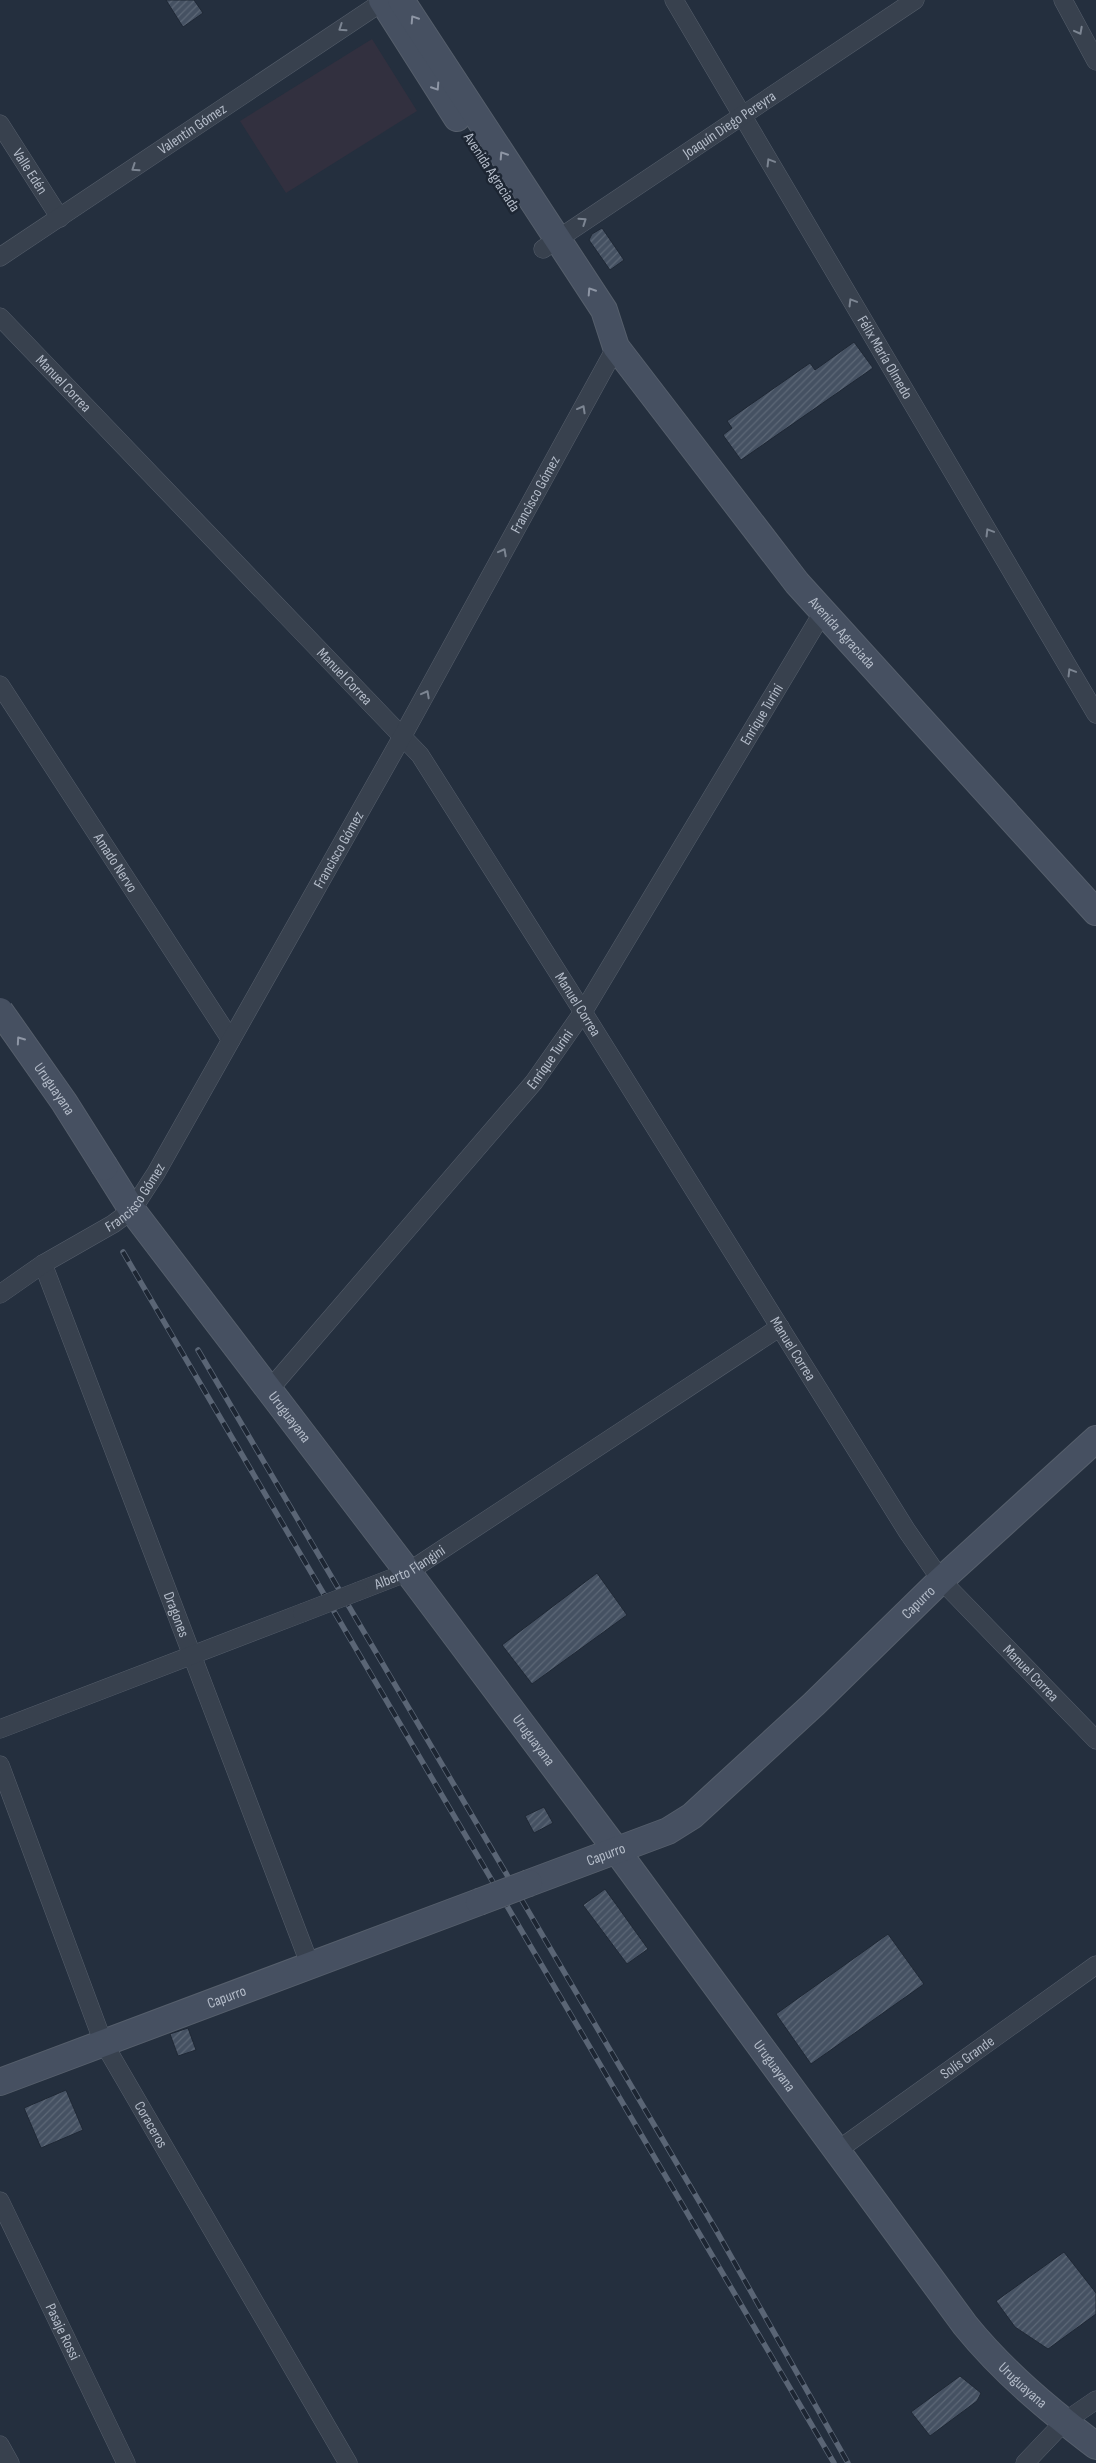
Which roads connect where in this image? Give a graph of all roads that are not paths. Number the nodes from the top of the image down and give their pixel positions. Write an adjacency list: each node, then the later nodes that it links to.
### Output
1 (388, 0): 8 (street, Valentín Gómez, one-way to 8); 9 (street, Avenida Agraciada)
2 (674, 0): 6 (street, Félix María Olmedo)
3 (915, 0): 6 (street, Joaquín Diego Pereyra)
4 (1063, 0): 5 (street, one-way to 5)
5 (1096, 61)
6 (742, 116): 9 (street, Joaquín Diego Pereyra, one-way to 6); 15 (street, Félix María Olmedo, one-way to 6)
7 (0, 124): 8 (street, Valle Edén)
8 (60, 218): 10 (street, Valentín Gómez)
9 (550, 244): 12 (street, Avenida Agraciada)
10 (0, 257)
11 (0, 318): 16 (street, Manuel Correa)
12 (614, 341): 13 (street, Avenida Agraciada); 16 (street, Francisco Gómez, one-way to 12)
13 (823, 612): 17 (street, Avenida Agraciada); 19 (street, Enrique Turini)
14 (0, 685): 20 (street, Amado Nervo)
15 (1096, 714)
16 (402, 737): 19 (street, Manuel Correa); 20 (street, Francisco Gómez)
17 (1096, 912)
18 (0, 1011): 21 (street, Uruguayana, one-way to 18, bridge)
19 (583, 1012): 24 (street, Manuel Correa); 25 (street, Enrique Turini)
20 (232, 1040): 21 (street, Francisco Gómez)
21 (132, 1210): 22 (street, Francisco Gómez); 25 (street, Uruguayana)
22 (42, 1264): 23 (street, Francisco Gómez); 29 (street, Dragones)
23 (0, 1294)
24 (780, 1327): 27 (street, Alberto Flangini); 28 (street, Manuel Correa)
25 (268, 1390): 27 (street, Uruguayana)
26 (1096, 1439): 28 (street, Capurro)
27 (408, 1572): 29 (street, Alberto Flangini, bridge); 33 (street, Uruguayana)
28 (941, 1580): 31 (street, Manuel Correa); 33 (street, Capurro)
29 (192, 1654): 30 (street, Alberto Flangini); 34 (street, Dragones)
30 (0, 1730)
31 (1096, 1740)
32 (0, 1764): 36 (street, Coraceros)
33 (617, 1851): 34 (street, Capurro, bridge); 38 (street, Uruguayana)
34 (310, 1965): 36 (street, Capurro)
35 (1096, 1965): 38 (street, Solís Grande)
36 (103, 2042): 37 (street, Capurro); 46 (street, Coraceros)
37 (1, 2081)
38 (838, 2150): 41 (street, Uruguayana)
39 (0, 2200): 45 (street, Pasaje Rossi)
40 (1096, 2400): 41 (street)
41 (1064, 2422): 43 (street, Uruguayana); 47 (street)
42 (0, 2445): 44 (street)
43 (1096, 2446)
44 (10, 2463)
45 (126, 2463)
46 (348, 2463)
47 (1025, 2463)

